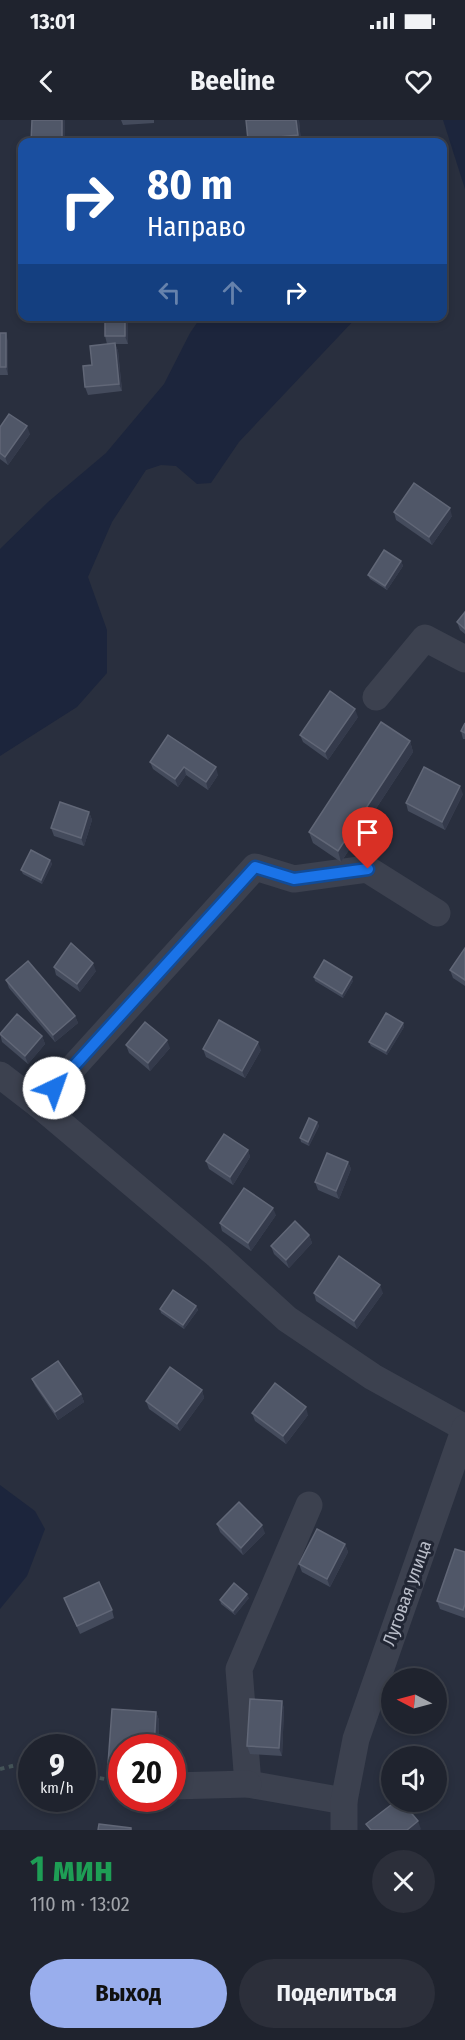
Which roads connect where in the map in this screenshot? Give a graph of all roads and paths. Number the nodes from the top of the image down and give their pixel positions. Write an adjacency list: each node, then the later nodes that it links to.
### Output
1 (465, 659): 2 (street)
2 (376, 697)
3 (437, 913): 5 (street)
4 (0, 1075): 5 (street)
5 (39, 1105): 6 (street)
6 (465, 1428): 12 (street, Луговая улица)
7 (309, 1505): 10 (street)
8 (18, 1765): 9 (path)
9 (0, 1769)
10 (248, 1784): 11 (street); 12 (street)
11 (186, 1786)
12 (344, 1801): 13 (street, Луговая улица)
13 (344, 1830)

